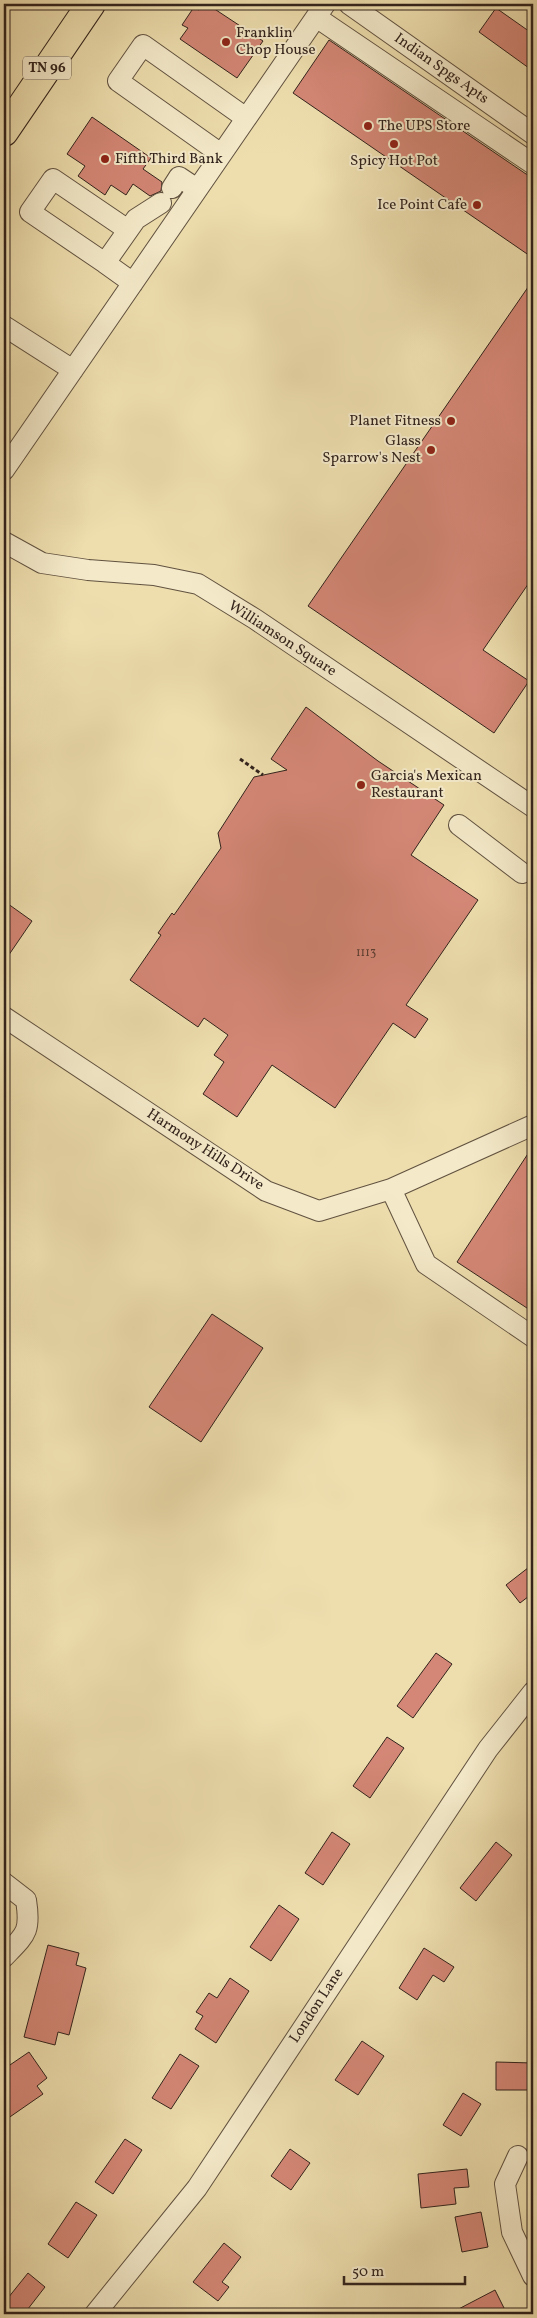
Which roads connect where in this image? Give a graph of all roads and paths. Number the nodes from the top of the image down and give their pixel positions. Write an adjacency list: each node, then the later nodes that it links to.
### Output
1 (91, 4): 5 (highway, TN 96)
2 (349, 4): 6 (street, Indian Spgs Apts)
3 (321, 10): 4 (street); 8 (street)
4 (246, 118): 7 (street); 7 (street)
5 (7, 120)
6 (533, 134)
7 (221, 154): 9 (street)
8 (533, 164)
9 (197, 189): 10 (street); 12 (street)
10 (128, 230): 11 (street); 11 (street)
11 (105, 263): 12 (street)
12 (133, 283): 14 (street)
13 (4, 326): 14 (street)
14 (73, 370): 15 (street)
15 (5, 467)
16 (4, 542): 19 (street, Williamson Square)
17 (240, 759): 18 (path)
18 (263, 775)
19 (533, 807)
20 (459, 825): 21 (street)
21 (522, 873)
22 (4, 1017): 24 (street, Harmony Hills Drive)
23 (533, 1125): 24 (street, Harmony Hills Drive)
24 (391, 1189): 25 (street)
25 (533, 1337)
26 (533, 1692): 31 (street, London Lane)
27 (4, 1883): 28 (street)
28 (4, 1957)
29 (518, 2156): 30 (street)
30 (533, 2276)
31 (95, 2314)

